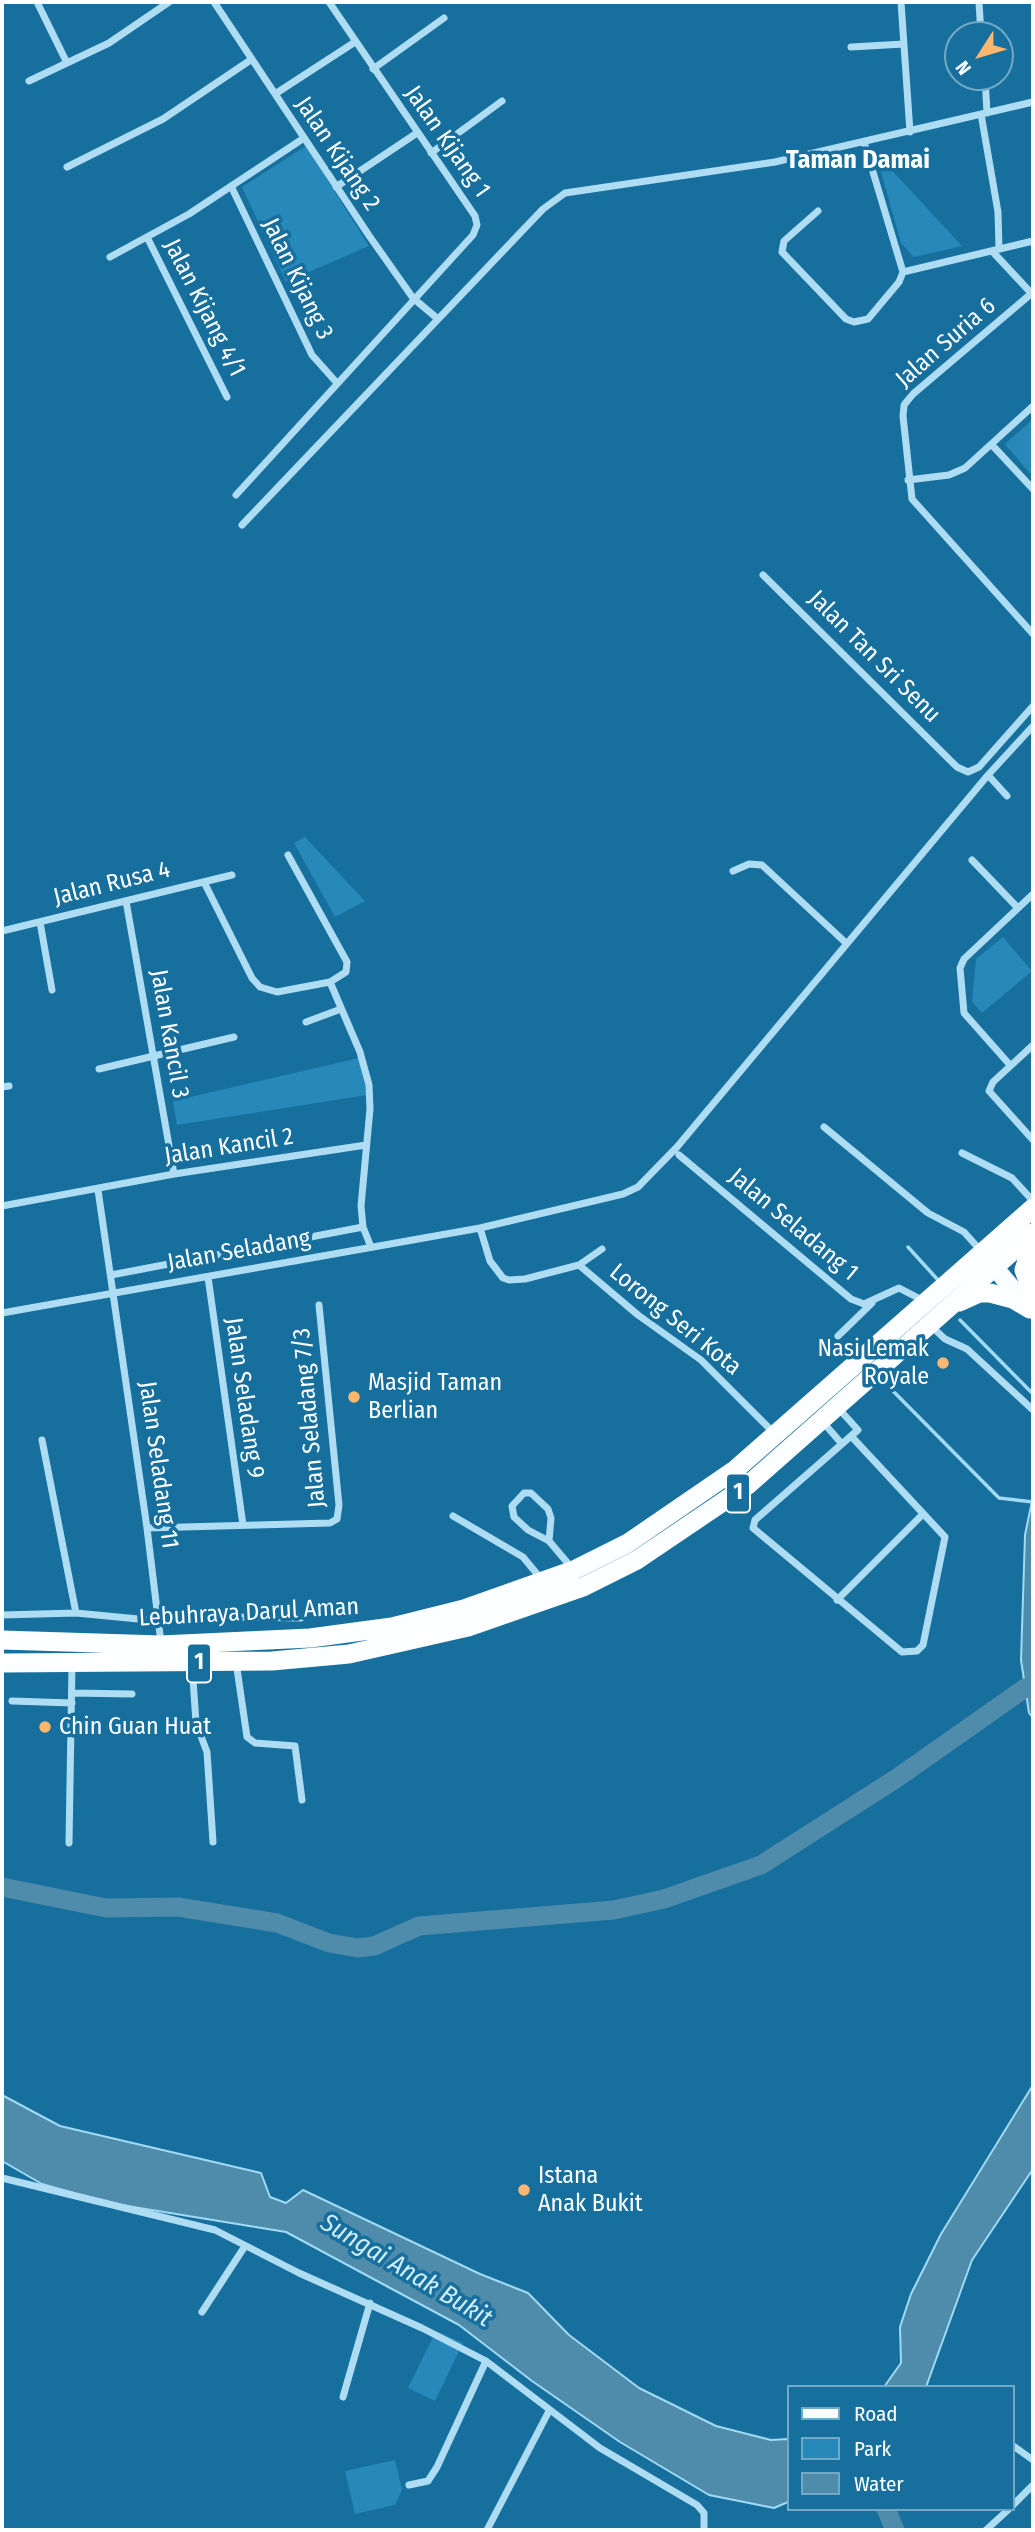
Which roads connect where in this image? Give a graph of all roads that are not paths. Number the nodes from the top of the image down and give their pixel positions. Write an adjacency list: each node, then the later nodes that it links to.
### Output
1 (37, 2): 13 (street)
2 (169, 2): 13 (street)
3 (214, 2): 12 (street, Jalan Kijang 2)
4 (329, 2): 9 (street, Jalan Kijang 1)
5 (901, 2): 10 (street)
6 (979, 2): 8 (street)
7 (444, 18): 14 (street)
8 (980, 21)
9 (355, 42): 14 (street, Jalan Kijang 1); 17 (street)
10 (904, 44): 11 (street); 21 (street)
11 (850, 47)
12 (252, 59): 17 (street, Jalan Kijang 2); 26 (street)
13 (67, 63): 15 (street)
14 (373, 69): 22 (street, Jalan Kijang 1)
15 (29, 81)
16 (985, 91): 20 (street)
17 (275, 94): 23 (street, Jalan Kijang 2)
18 (502, 102): 25 (street)
19 (1033, 102): 20 (street)
20 (984, 113): 21 (street); 32 (street)
21 (911, 132): 24 (street)
22 (417, 133): 25 (street, Jalan Kijang 1); 28 (street)
23 (304, 138): 27 (street); 28 (street, Jalan Kijang 2)
24 (863, 142): 34 (street); 37 (street)
25 (431, 153): 36 (street, Jalan Kijang 1)
26 (67, 167)
27 (231, 186): 30 (street); 38 (street, Jalan Kijang 3)
28 (337, 187): 36 (street, Jalan Kijang 2)
29 (818, 211): 34 (street)
30 (147, 237): 33 (street); 39 (street, Jalan Kijang 4/1)
31 (1033, 241): 32 (street)
32 (996, 250): 34 (street); 35 (street)
33 (110, 257)
34 (903, 272)
35 (1033, 294): 42 (street, Jalan Suria 6)
36 (413, 298): 37 (street, Jalan Kijang 2); 38 (street)
37 (438, 319): 45 (street)
38 (337, 383): 44 (street)
39 (227, 397)
40 (1032, 409): 41 (street)
41 (992, 445): 42 (street); 43 (street)
42 (908, 480): 47 (street, Jalan Suria 6)
43 (1033, 489)
44 (236, 495)
45 (242, 524)
46 (763, 575): 48 (street, Jalan Tan Sri Senu)
47 (1033, 634)
48 (1032, 708)
49 (1033, 726): 50 (street, Jalan Seladang)
50 (988, 775): 51 (street); 62 (street, Jalan Seladang)
51 (1007, 796)
52 (288, 855): 63 (street)
53 (972, 860): 59 (street)
54 (733, 871): 62 (street)
55 (232, 875): 56 (street, Jalan Rusa 4)
56 (204, 882): 58 (street, Jalan Rusa 4); 63 (street)
57 (1033, 894): 59 (street)
58 (126, 901): 60 (street, Jalan Rusa 4); 69 (street, Jalan Kancil 3)
59 (1017, 907): 70 (street)
60 (40, 922): 61 (street, Jalan Rusa 4); 64 (street)
61 (2, 931)
62 (846, 943): 83 (street, Jalan Seladang)
63 (330, 982): 65 (street)
64 (52, 990)
65 (341, 1009): 66 (street); 74 (street)
66 (306, 1022)
67 (234, 1037): 69 (street)
68 (1033, 1045): 70 (street)
69 (153, 1056): 71 (street); 77 (street, Jalan Kancil 3)
70 (1010, 1065): 73 (street)
71 (99, 1069)
72 (824, 1127): 88 (street)
73 (1033, 1140)
74 (366, 1145): 77 (street, Jalan Kancil 2); 82 (street)
75 (962, 1153): 79 (street)
76 (679, 1155): 94 (street, Jalan Seladang 1)
77 (174, 1174): 78 (street, Jalan Kancil 2)
78 (98, 1189): 80 (street, Jalan Kancil 2); 90 (street)
79 (1033, 1201)
80 (2, 1206)
81 (1033, 1208): 88 (highway, Lebuhraya Darul Aman / 1)
82 (363, 1227): 86 (street); 90 (street)
83 (480, 1228): 86 (street, Jalan Seladang); 89 (street)
84 (1033, 1233): 88 (highway, Lebuhraya Darul Aman / 1)
85 (1033, 1243): 95 (highway)
86 (371, 1247): 91 (street, Jalan Seladang)
87 (602, 1250): 89 (street)
88 (993, 1255): 93 (highway, Lebuhraya Darul Aman / 1); 95 (main road); 97 (highway, Lebuhraya Darul Aman / 1)
89 (579, 1265): 104 (street, Lorong Seri Kota)
90 (111, 1275): 92 (street)
91 (208, 1277): 92 (street, Jalan Seladang); 110 (street, Jalan Seladang 9)
92 (113, 1291): 98 (street, Jalan Seladang); 111 (street, Jalan Seladang 11)
93 (926, 1302): 94 (street, Jalan Seladang 1); 104 (highway, Lebuhraya Darul Aman / 1)
94 (872, 1303): 100 (street)
95 (1032, 1303): 97 (highway)
96 (319, 1305): 110 (street, Jalan Seladang 7/3)
97 (946, 1308): 99 (highway, Lebuhraya Darul Aman / 1)
98 (2, 1313)
99 (929, 1324): 101 (highway, Lebuhraya Darul Aman / 1); 102 (street)
100 (838, 1336)
101 (837, 1407): 103 (highway, Lebuhraya Darul Aman / 1); 105 (street)
102 (1033, 1410)
103 (821, 1420): 107 (street); 122 (highway, Lebuhraya Darul Aman / 1)
104 (775, 1435): 113 (highway, Lebuhraya Darul Aman / 1)
105 (851, 1436): 107 (street); 108 (street)
106 (42, 1440): 116 (street)
107 (842, 1444): 115 (street)
108 (922, 1515): 115 (street); 115 (street)
109 (453, 1516): 114 (street)
110 (243, 1525): 111 (street)
111 (147, 1528): 119 (street, Jalan Seladang 11)
112 (549, 1541): 112 (street); 113 (street)
113 (574, 1570): 114 (highway, Lebuhraya Darul Aman / 1)
114 (543, 1583): 121 (highway, Lebuhraya Darul Aman / 1)
115 (837, 1600)
116 (76, 1614): 117 (street); 119 (street)
117 (2, 1615)
118 (301, 1618): 119 (street)
119 (159, 1619): 121 (street, Jalan Seladang 11)
120 (2, 1640): 121 (highway, Lebuhraya Darul Aman / 1)
121 (161, 1645)
122 (236, 1662): 124 (highway, Lebuhraya Darul Aman / 1); 130 (street)
123 (2, 1663): 125 (highway, Lebuhraya Darul Aman / 1)
124 (192, 1663): 125 (highway, Lebuhraya Darul Aman / 1); 131 (street)
125 (72, 1664): 126 (street)
126 (72, 1693): 127 (street); 129 (street)
127 (132, 1694)
128 (12, 1701): 129 (street)
129 (72, 1703): 132 (street)
130 (302, 1800)
131 (213, 1842)
132 (69, 1843)
133 (2, 2178): 134 (street)
134 (245, 2246): 135 (street); 136 (street)
135 (370, 2303): 137 (street); 138 (street)
136 (202, 2312)
137 (486, 2361): 139 (street); 143 (street)
138 (343, 2397)
139 (549, 2411): 146 (street); 147 (street)
140 (1014, 2446): 141 (street)
141 (1033, 2460)
142 (1033, 2485): 144 (street)
143 (409, 2486)
144 (1014, 2504)
145 (1007, 2511): 148 (street)
146 (487, 2530)
147 (704, 2530)
148 (986, 2530)

